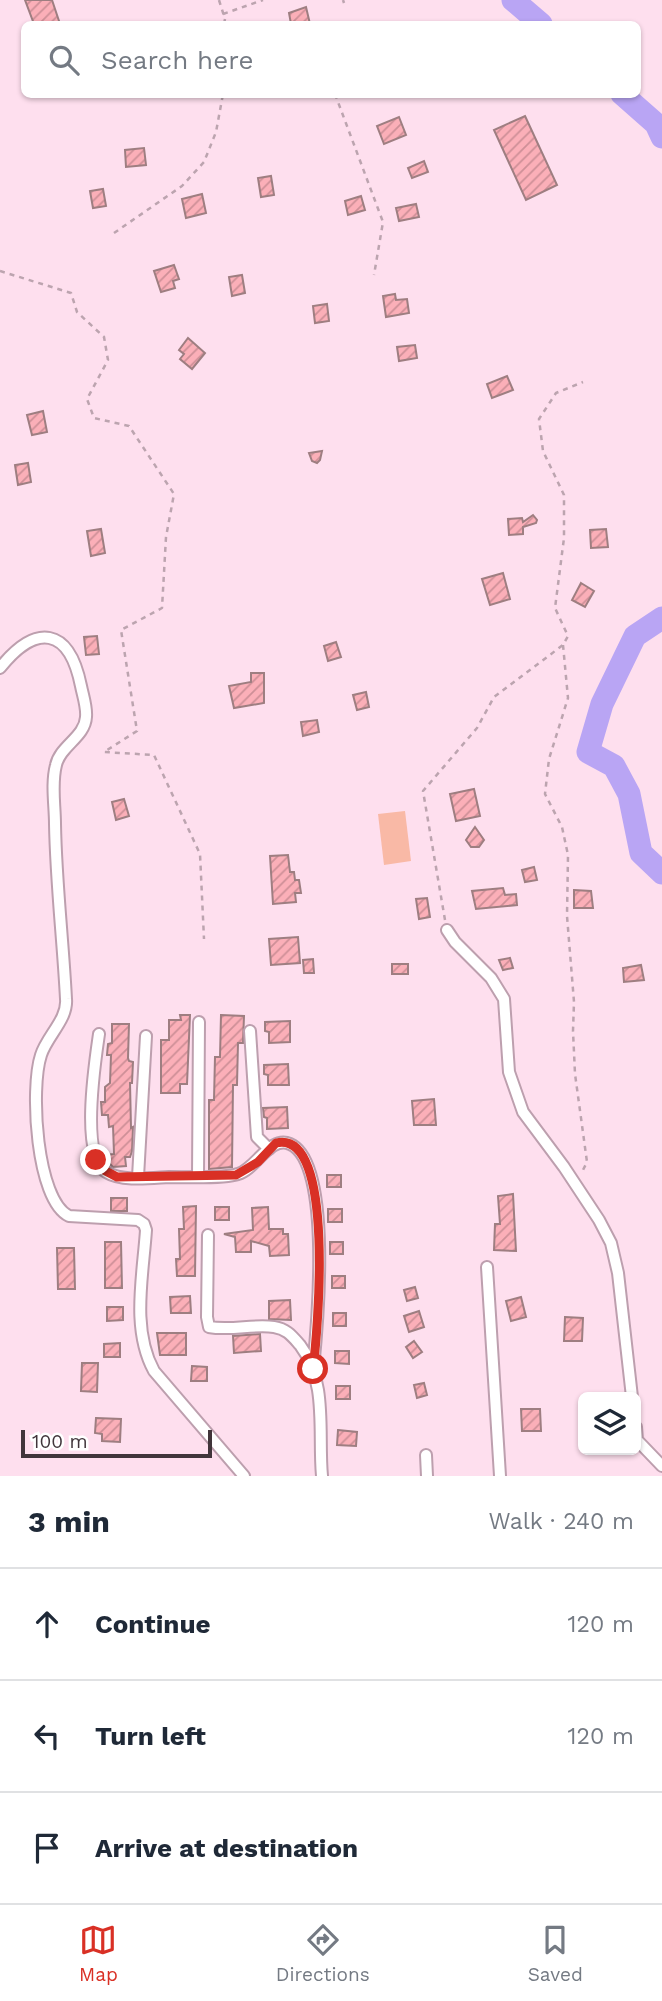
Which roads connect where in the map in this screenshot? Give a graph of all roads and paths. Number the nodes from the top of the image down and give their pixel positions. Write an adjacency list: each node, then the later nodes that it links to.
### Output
1 (219, 0): 3 (path)
2 (263, 0): 3 (path)
3 (223, 14): 4 (path)
4 (224, 21)
5 (222, 98): 7 (path)
6 (336, 98): 9 (path)
7 (114, 233)
8 (0, 271): 14 (path)
9 (374, 275)
10 (583, 382): 11 (path)
11 (563, 645): 13 (path); 22 (path)
12 (0, 667): 30 (street)
13 (447, 930): 22 (street)
14 (204, 939)
15 (199, 1022): 20 (street)
16 (250, 1031): 19 (street)
17 (99, 1034): 21 (street)
18 (146, 1036): 21 (street)
19 (269, 1149): 20 (street); 25 (street)
20 (198, 1176): 21 (street)
21 (138, 1177)
22 (576, 1185): 26 (street)
23 (208, 1235): 25 (street)
24 (487, 1267): 33 (street)
25 (313, 1369): 31 (street)
26 (631, 1392)
27 (641, 1444): 29 (street)
28 (426, 1455): 32 (street)
29 (662, 1466)
30 (244, 1476)
31 (322, 1476)
32 (427, 1476)
33 (500, 1476)

